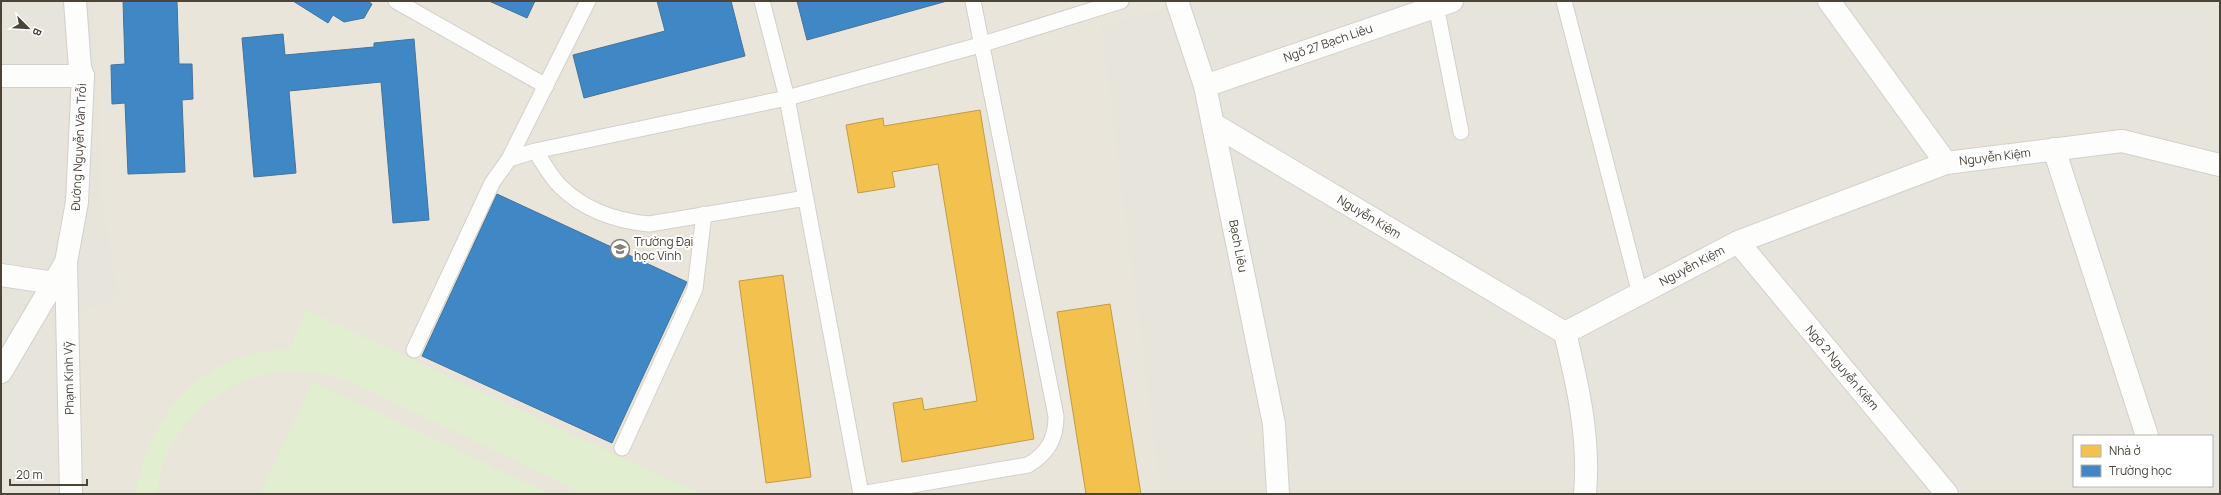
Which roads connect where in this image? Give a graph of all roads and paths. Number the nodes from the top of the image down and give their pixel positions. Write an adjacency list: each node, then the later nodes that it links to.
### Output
1 (76, 1): 14 (street, Đường Nguyễn Văn Trỗi)
2 (396, 1): 15 (lane)
3 (588, 1): 15 (lane)
4 (762, 1): 17 (lane)
5 (973, 1): 12 (lane)
6 (1121, 1): 12 (lane)
7 (1178, 1): 16 (street, Bạch Liêu)
8 (1564, 1): 31 (lane)
9 (1829, 1): 23 (street)
10 (1444, 3): 11 (street, Ngõ 27 Bạch Liêu); 19 (lane)
11 (1407, 8): 16 (street, Ngõ 27 Bạch Liêu)
12 (980, 45): 17 (lane); 38 (lane)
13 (1, 76): 14 (street)
14 (83, 76): 28 (street, Đường Nguyễn Văn Trỗi)
15 (546, 86): 22 (lane)
16 (1205, 86): 18 (street, Bạch Liêu)
17 (788, 98): 21 (lane); 25 (lane)
18 (1213, 124): 32 (street, Nguyễn Kiệm); 39 (street, Bạch Liêu)
19 (1461, 132)
20 (2054, 149): 23 (street, Nguyễn Kiệm); 24 (street, Nguyễn Kiệm); 35 (street)
21 (535, 151): 22 (lane); 26 (lane)
22 (509, 159): 33 (lane)
23 (1946, 163): 27 (street, Nguyễn Kiệm)
24 (2220, 165)
25 (806, 198): 26 (lane); 38 (lane)
26 (704, 214): 36 (lane)
27 (1738, 242): 31 (street, Nguyễn Kiệm); 41 (street, Ngõ 2 Nguyễn Kiệm)
28 (66, 262): 30 (street, Đường Nguyễn Văn Trỗi); 37 (street, Phạm Kinh Vỹ)
29 (1, 275): 30 (street)
30 (54, 283): 34 (street, Đường Nguyễn Văn Trỗi)
31 (1640, 294): 32 (street, Nguyễn Kiệm)
32 (1565, 333): 40 (street)
33 (414, 350)
34 (1, 372)
35 (2147, 435)
36 (622, 448)
37 (71, 494)
38 (861, 494)
39 (1278, 494)
40 (1585, 494)
41 (1947, 494)

